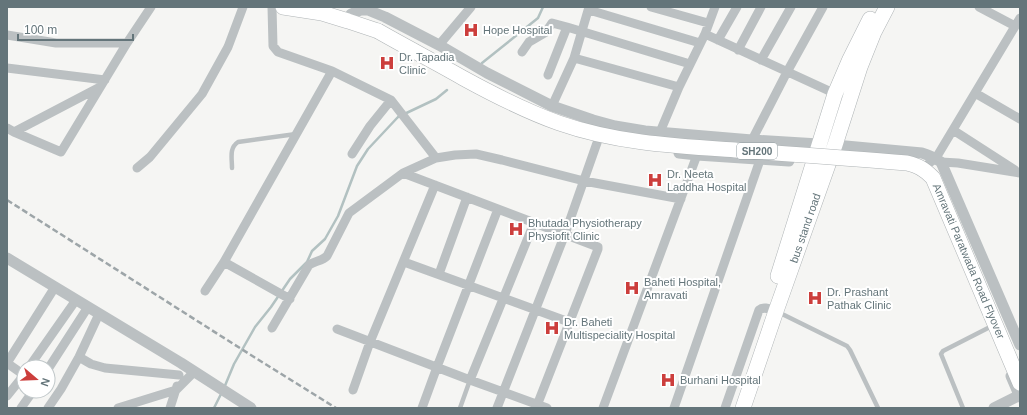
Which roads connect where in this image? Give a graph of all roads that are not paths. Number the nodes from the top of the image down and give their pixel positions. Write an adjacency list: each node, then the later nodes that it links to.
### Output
1 (151, 7): 28 (street)
2 (243, 7): 60 (street)
3 (272, 7): 36 (street)
4 (283, 7): 18 (main road)
5 (328, 7): 18 (main road)
6 (471, 7): 29 (street)
7 (651, 7): 20 (street)
8 (714, 7): 20 (street)
9 (737, 7): 26 (street)
10 (762, 7): 30 (street)
11 (790, 7): 33 (street)
12 (823, 7): 37 (street)
13 (876, 7): 42 (main road)
14 (887, 7): 42 (main road)
15 (980, 7): 19 (street)
16 (368, 8): 18 (street); 29 (street)
17 (589, 8): 23 (street); 27 (street)
18 (349, 18): 22 (main road, Amravati Paratwada Road Flyover); 50 (street)
19 (1018, 22): 41 (street)
20 (708, 23): 24 (street)
21 (567, 27): 23 (street); 31 (street); 38 (street)
22 (380, 29): 97 (main road, Amravati Paratwada Road Flyover); 107 (main road, Amravati Paratwada Road Flyover / SH200, bridge)
23 (582, 31): 32 (street); 34 (street)
24 (705, 34): 26 (street); 27 (street)
25 (7, 35): 28 (street)
26 (718, 40): 30 (street)
27 (700, 43): 34 (street)
28 (127, 44): 39 (street)
29 (439, 45): 44 (street)
30 (738, 50): 33 (street)
31 (522, 52)
32 (574, 58): 40 (street); 44 (street)
33 (761, 60): 37 (street)
34 (690, 64): 40 (street)
35 (7, 68): 39 (street)
36 (332, 71): 43 (street); 49 (street)
37 (787, 72): 42 (street); 51 (street)
38 (548, 75)
39 (103, 83): 46 (street); 46 (street)
40 (679, 87): 48 (street)
41 (975, 94): 45 (street); 47 (street)
42 (842, 97): 52 (main road, bus stand road); 53 (main road, bus stand road)
43 (392, 101): 54 (street); 56 (street)
44 (552, 106): 48 (street)
45 (1020, 119)
46 (11, 130)
47 (953, 130): 58 (street); 63 (street)
48 (660, 132): 51 (street)
49 (296, 134): 61 (lane); 73 (street)
50 (598, 140): 55 (street); 65 (street)
51 (752, 140): 52 (street)
52 (819, 144): 53 (street); 59 (main road, bus stand road)
53 (835, 146): 58 (street); 59 (main road, bus stand road)
54 (352, 154)
55 (697, 155): 57 (street); 68 (street)
56 (436, 158): 64 (street); 65 (street)
57 (760, 160): 59 (street); 121 (street)
58 (939, 160): 62 (street); 63 (street); 91 (street)
59 (821, 163): 62 (street); 84 (main road, bus stand road)
60 (137, 168)
61 (232, 168)
62 (918, 172): 87 (street)
63 (1019, 172)
64 (403, 173): 66 (street); 79 (street)
65 (584, 181): 68 (street); 71 (street)
66 (435, 185): 67 (street); 74 (street)
67 (467, 197): 69 (street); 75 (street)
68 (681, 198): 120 (street)
69 (498, 209): 70 (street); 76 (street)
70 (534, 223): 71 (street); 80 (street)
71 (565, 234): 83 (street); 86 (street)
72 (7, 258): 77 (street)
73 (224, 262): 78 (street); 79 (street)
74 (404, 262): 75 (street); 90 (street)
75 (439, 274): 76 (street)
76 (469, 285): 80 (street); 98 (street)
77 (55, 287): 81 (street); 95 (street)
78 (206, 291)
79 (288, 298): 88 (street)
80 (503, 298): 83 (street); 102 (street)
81 (76, 300): 82 (street); 93 (street)
82 (88, 307): 85 (street); 94 (street)
83 (535, 310): 86 (street); 106 (street)
84 (771, 312): 122 (street); 123 (main road); 124 (main road); 125 (lane)
85 (99, 314): 92 (street); 96 (street)
86 (569, 322): 110 (street)
87 (990, 327): 107 (street); 126 (lane)
88 (272, 328)
89 (337, 329): 90 (street)
90 (370, 342): 98 (street); 105 (street)
91 (1020, 345)
92 (79, 358): 101 (street); 113 (street)
93 (35, 359)
94 (54, 359)
95 (7, 363): 99 (street)
96 (181, 363): 100 (street); 101 (street)
97 (1020, 365)
98 (437, 367): 102 (street); 116 (street)
99 (16, 369)
100 (194, 372): 104 (street); 111 (street)
101 (179, 375): 104 (street)
102 (470, 380): 106 (street); 117 (lane)
103 (16, 385): 108 (street)
104 (176, 390): 114 (street); 115 (street)
105 (353, 390)
106 (503, 392): 110 (street); 118 (street)
107 (1020, 393): 127 (street)
108 (7, 396)
109 (27, 399): 112 (street)
110 (537, 406): 119 (street)
111 (249, 407)
112 (21, 408)
113 (48, 408)
114 (118, 408)
115 (170, 408)
116 (422, 408)
117 (460, 408)
118 (497, 408)
119 (547, 408)
120 (603, 408)
121 (674, 408)
122 (725, 408)
123 (734, 408)
124 (743, 408)
125 (878, 408)
126 (963, 408)
127 (994, 408)

